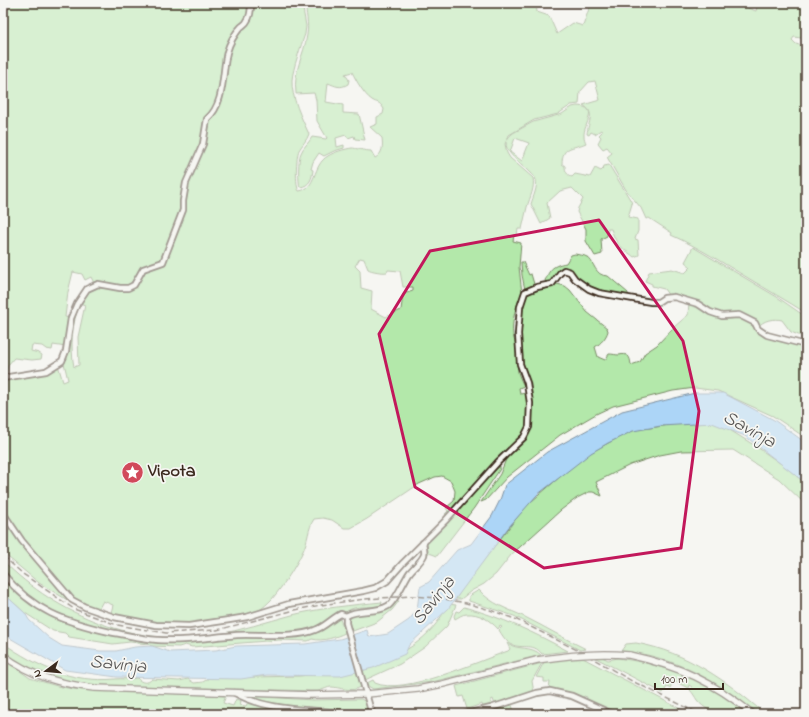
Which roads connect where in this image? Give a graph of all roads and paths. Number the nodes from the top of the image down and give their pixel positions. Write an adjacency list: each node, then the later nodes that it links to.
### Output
1 (251, 3): 3 (street)
2 (806, 345): 5 (street)
3 (3, 378)
4 (3, 513): 5 (street)
5 (423, 543): 7 (street)
6 (3, 574): 7 (street)
7 (346, 616): 10 (street)
8 (3, 655): 9 (main road)
9 (234, 692): 10 (main road); 11 (street)
10 (367, 694): 12 (street); 15 (main road, bridge)
11 (348, 714)
12 (374, 714)
13 (466, 714): 14 (street)
14 (612, 714)
15 (753, 714)

